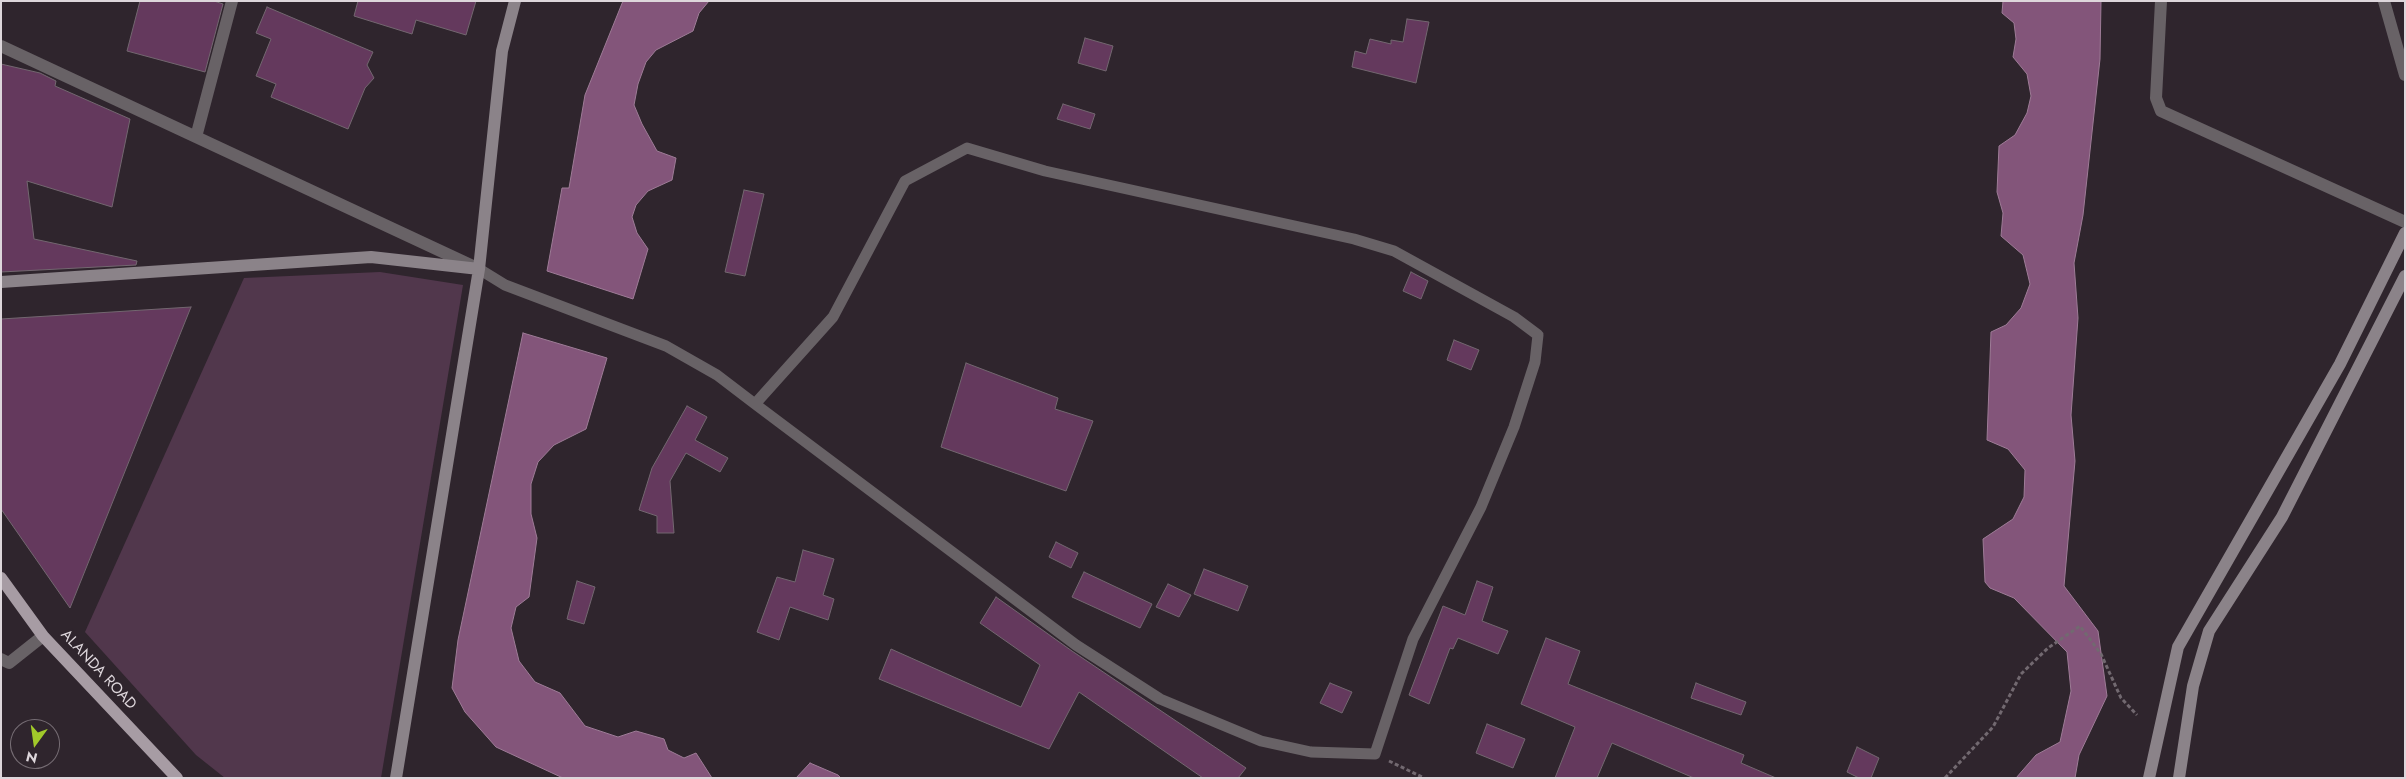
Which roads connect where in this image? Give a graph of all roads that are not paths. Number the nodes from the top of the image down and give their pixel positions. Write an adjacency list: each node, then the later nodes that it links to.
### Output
1 (232, 1): 9 (street)
2 (515, 1): 12 (street)
3 (2161, 1): 10 (street)
4 (2384, 1): 5 (street)
5 (2391, 24): 6 (street); 8 (street)
6 (2405, 27)
7 (1, 46): 9 (street)
8 (2405, 75)
9 (196, 137): 12 (street)
10 (2405, 222)
11 (2405, 233): 21 (street)
12 (479, 269): 14 (street); 15 (lane); 20 (street)
13 (2405, 276): 22 (street)
14 (1, 282)
15 (755, 404): 15 (lane)
16 (1, 578): 17 (main road, ALANDA ROAD)
17 (43, 636): 18 (street); 19 (main road, ALANDA ROAD)
18 (1, 659)
19 (177, 778)
20 (396, 778)
21 (2149, 778)
22 (2179, 778)

